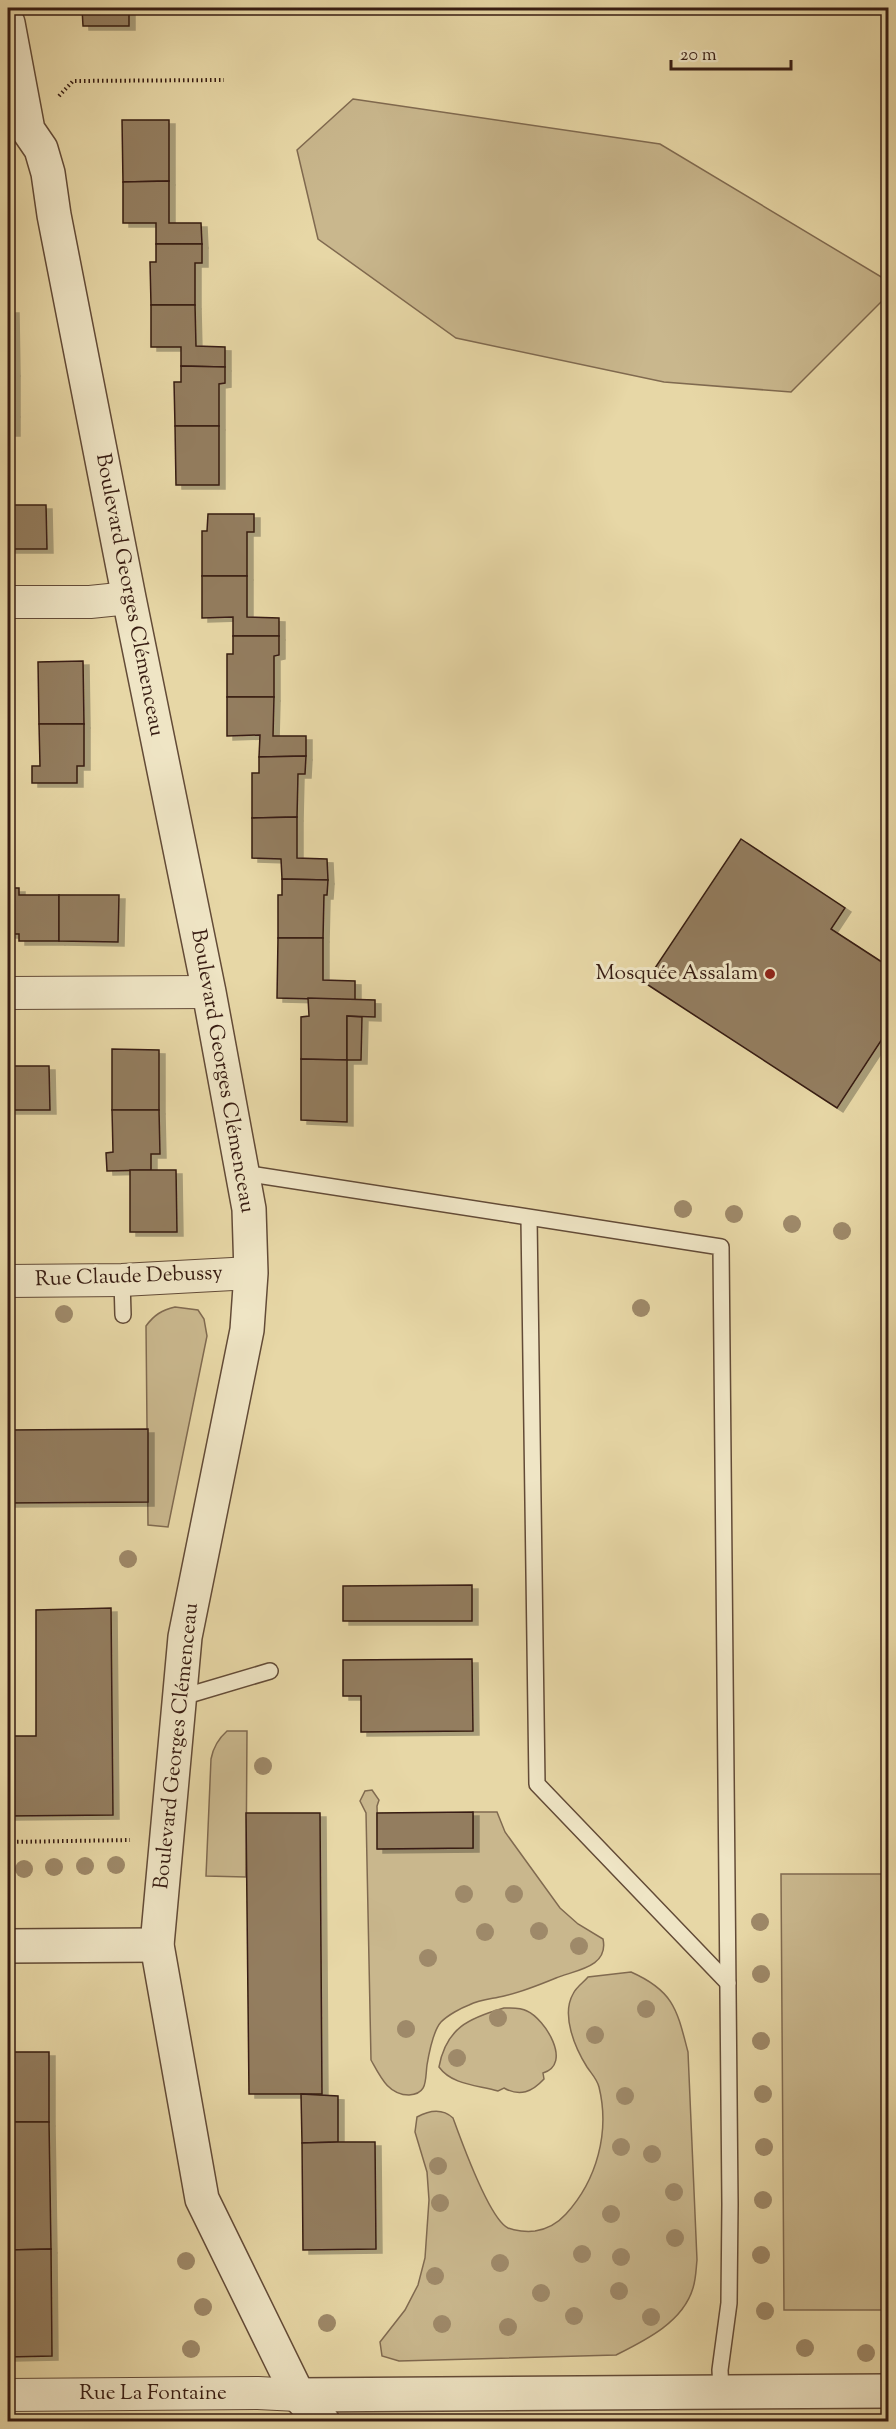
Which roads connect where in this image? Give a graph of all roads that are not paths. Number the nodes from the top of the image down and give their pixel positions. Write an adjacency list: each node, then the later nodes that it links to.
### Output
1 (8, 23): 2 (street, Boulevard Georges Clémenceau)
2 (18, 130): 3 (street, Boulevard Georges Clémenceau)
3 (129, 598): 4 (street); 5 (street, Boulevard Georges Clémenceau)
4 (8, 602)
5 (209, 992): 6 (street); 7 (street, Boulevard Georges Clémenceau)
6 (8, 993)
7 (244, 1173): 8 (lane); 9 (street, Boulevard Georges Clémenceau)
8 (529, 1218): 17 (lane); 17 (lane)
9 (251, 1273): 10 (street, Rue Claude Debussy); 14 (street, Boulevard Georges Clémenceau)
10 (122, 1280): 11 (street, Rue Claude Debussy); 12 (lane)
11 (8, 1281)
12 (123, 1315)
13 (270, 1671): 14 (lane)
14 (179, 1698): 15 (street, Boulevard Georges Clémenceau)
15 (157, 1945): 16 (street); 21 (street, Boulevard Georges Clémenceau)
16 (8, 1946)
17 (728, 1983): 18 (lane)
18 (721, 2391): 19 (street); 21 (street)
19 (888, 2391)
20 (8, 2395): 21 (street, Rue La Fontaine)
21 (298, 2395): 22 (street, Boulevard Georges Clémenceau)
22 (323, 2421)

